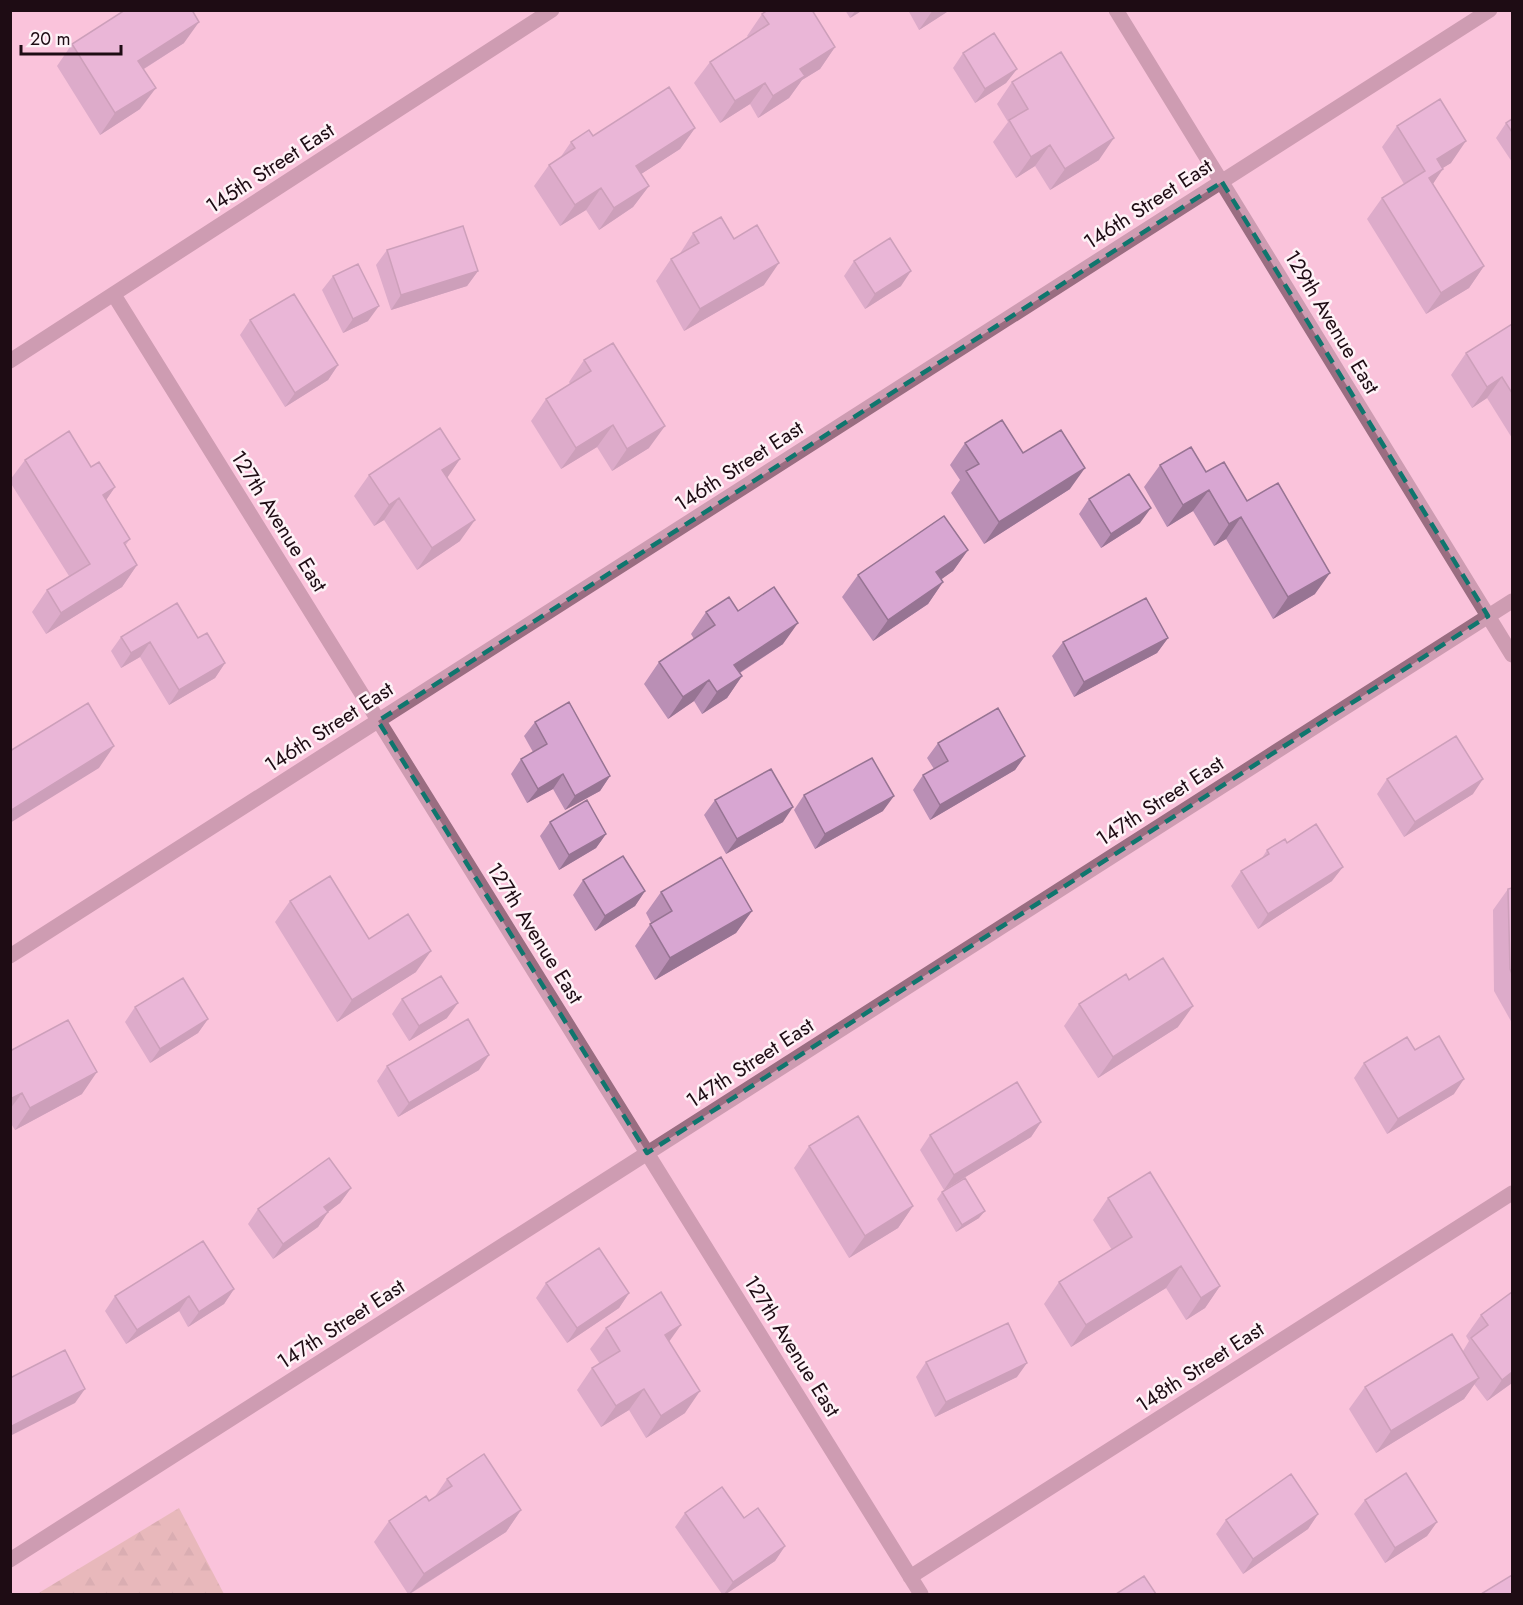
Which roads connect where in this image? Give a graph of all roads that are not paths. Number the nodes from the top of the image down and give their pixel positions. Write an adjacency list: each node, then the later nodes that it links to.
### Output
1 (552, 10): 5 (street, 145th Street East)
2 (1116, 10): 4 (street, 129th Avenue East)
3 (1490, 10): 4 (street, 146th Street East)
4 (1222, 182): 8 (street, 129th Avenue East); 10 (street, 146th Street East)
5 (114, 295): 6 (street, 145th Street East); 10 (street, 127th Avenue East)
6 (10, 361)
7 (1512, 601): 8 (street, 147th Street East)
8 (1488, 616): 9 (street, 129th Avenue East); 12 (street, 147th Street East)
9 (1512, 656)
10 (378, 721): 11 (street, 146th Street East); 12 (street, 127th Avenue East)
11 (10, 956)
12 (647, 1153): 14 (street, 147th Street East); 15 (street, 127th Avenue East)
13 (1512, 1193): 15 (street, 148th Street East)
14 (10, 1560)
15 (910, 1577): 16 (street, 127th Avenue East)
16 (921, 1594)

